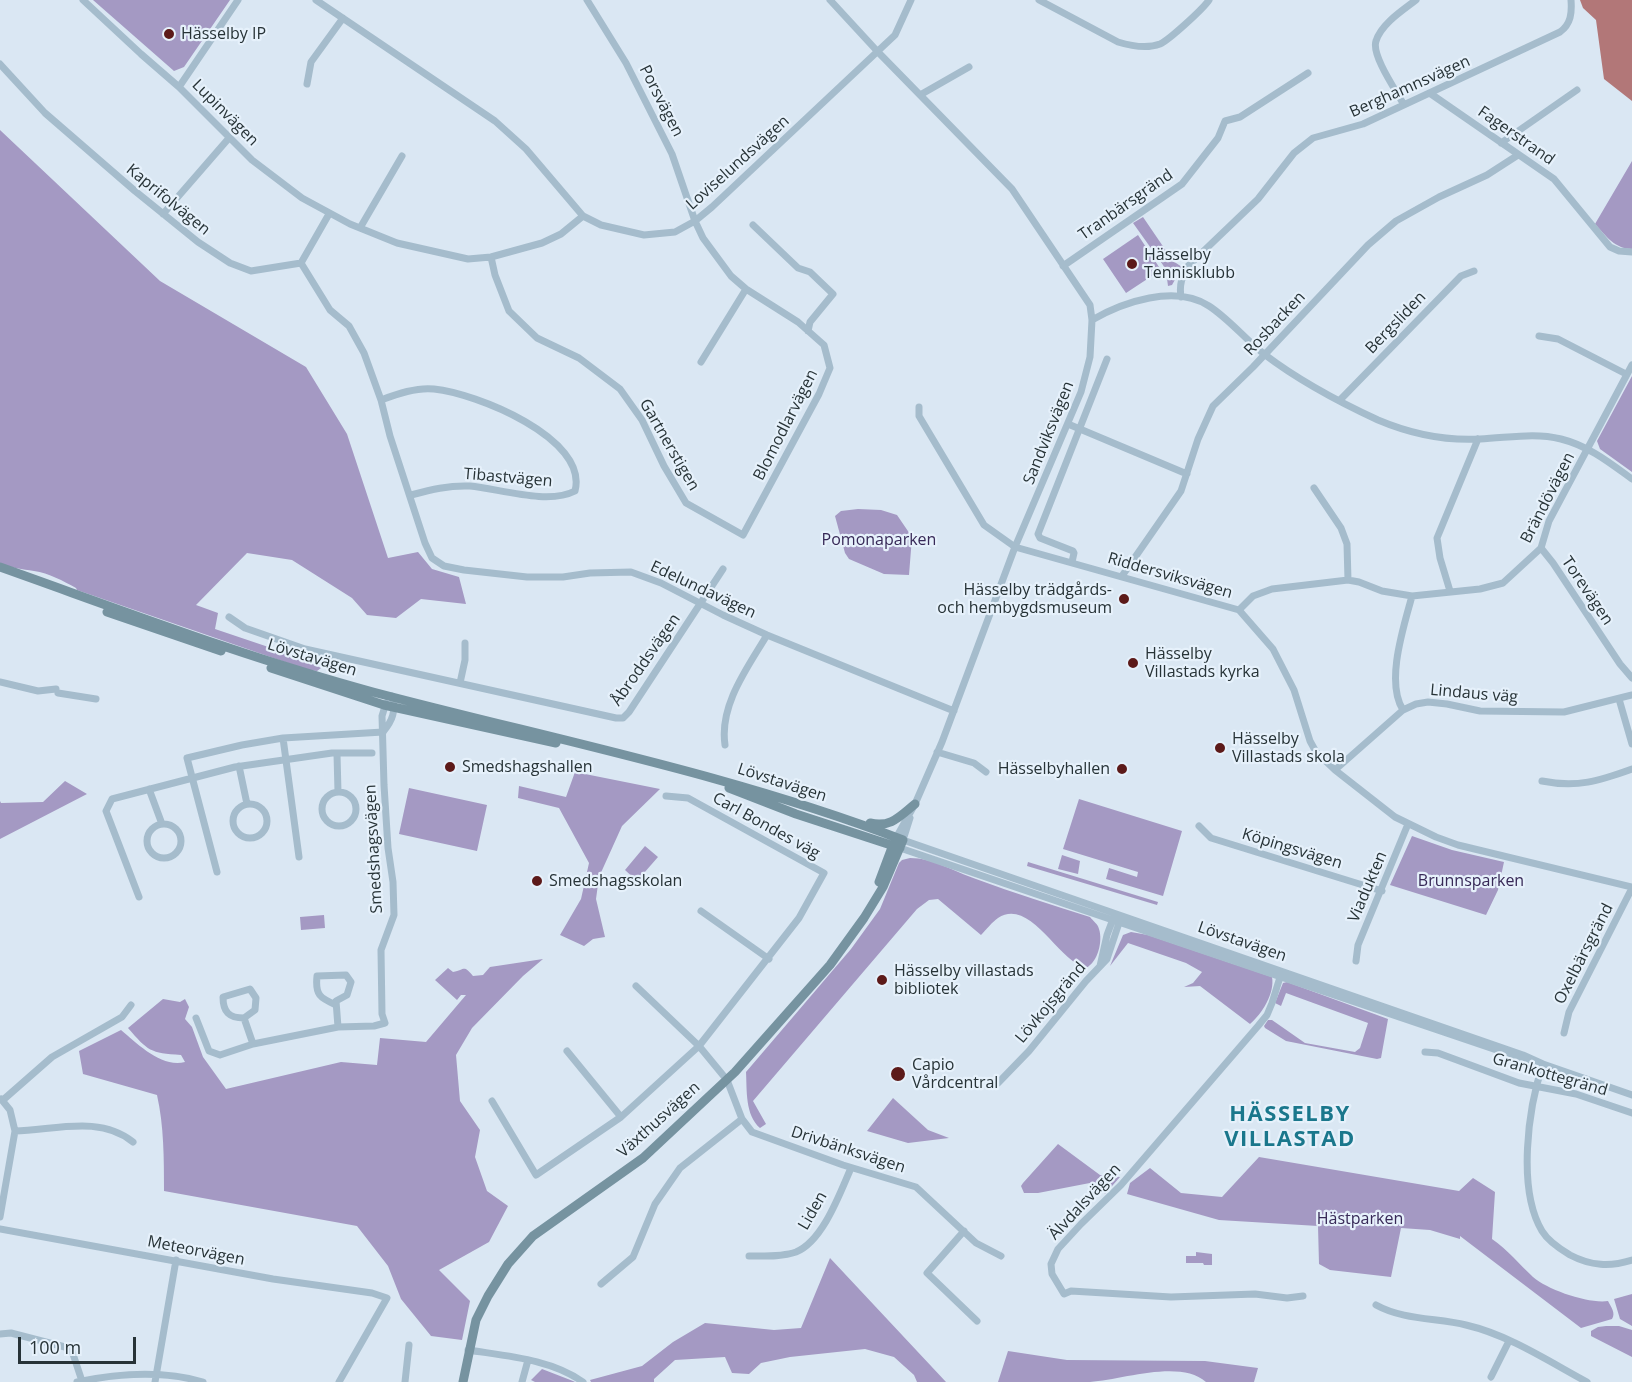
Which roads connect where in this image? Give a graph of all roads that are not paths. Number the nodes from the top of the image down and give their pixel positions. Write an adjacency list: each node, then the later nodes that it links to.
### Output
1 (83, 0): 17 (street, Lupinvägen)
2 (238, 0): 17 (street)
3 (316, 0): 11 (street, Loviselundsvägen)
4 (587, 0): 29 (street, Porsvägen)
5 (830, 0): 12 (street, Sandviksvägen)
6 (911, 0): 12 (street, Loviselundsvägen)
7 (1039, 0): 8 (street)
8 (1209, 0)
9 (1416, 0): 21 (street)
10 (1571, 0): 20 (street, Berghamnsvägen)
11 (343, 18): 16 (street); 28 (street, Loviselundsvägen)
12 (878, 52): 19 (street, Sandviksvägen); 29 (street, Loviselundsvägen)
13 (0, 64): 26 (street, Kaprifolvägen)
14 (969, 67): 19 (street)
15 (1308, 73): 35 (street, Tranbärsgränd)
16 (307, 84)
17 (179, 87): 22 (street, Lupinvägen)
18 (1577, 90): 23 (street)
19 (920, 94): 35 (street, Sandviksvägen)
20 (1431, 94): 21 (street, Berghamnsvägen); 23 (street, Fagerstrand)
21 (1404, 105): 38 (street, Berghamnsvägen)
22 (229, 138): 26 (street); 27 (street, Lupinvägen)
23 (1502, 143): 24 (street, Fagerstrand)
24 (1518, 155): 32 (street, Fagerstrand); 42 (street, Rosbacken)
25 (402, 156): 31 (street)
26 (163, 214): 34 (street, Kaprifolvägen)
27 (329, 214): 31 (street, Lupinvägen); 34 (street)
28 (583, 216): 29 (street, Loviselundsvägen); 33 (street, Lupinvägen)
29 (695, 221): 37 (street, Blomodlarvägen)
30 (753, 225): 40 (street)
31 (360, 228): 33 (street, Lupinvägen)
32 (1632, 252)
33 (491, 257): 58 (street, Gartnerstigen)
34 (301, 263): 47 (street, Edelundavägen)
35 (1063, 266): 39 (street, Sandviksvägen)
36 (1474, 271): 48 (street, Bergsliden)
37 (746, 289): 40 (street, Blomodlarvägen); 44 (street)
38 (1181, 297): 39 (street); 42 (street)
39 (1092, 320): 50 (street, Sandviksvägen)
40 (808, 331): 58 (street, Blomodlarvägen)
41 (1539, 336): 46 (street)
42 (1264, 354): 48 (street); 54 (street, Rosbacken)
43 (1107, 359): 51 (street)
44 (701, 362)
45 (1632, 365): 46 (street, Brändövägen)
46 (1626, 374): 53 (street, Brändövägen)
47 (381, 400): 57 (street, Edelundavägen); 57 (street, Tibastvägen)
48 (1340, 400): 52 (street)
49 (919, 407): 59 (street)
50 (1068, 424): 51 (street); 59 (street, Sandviksvägen)
51 (1079, 429): 54 (street); 61 (street)
52 (1478, 440): 53 (street); 67 (street)
53 (1589, 449): 55 (street); 60 (street, Brändövägen)
54 (1187, 474): 65 (street, Rosbacken)
55 (1632, 479)
56 (1314, 488): 66 (street)
57 (411, 495): 69 (street, Edelundavägen)
58 (743, 535)
59 (1015, 547): 61 (street, Riddersviksvägen); 84 (street, Sandviksvägen)
60 (1541, 548): 67 (street, Brändövägen); 74 (street, Torevägen)
61 (1072, 562): 65 (street, Riddersviksvägen)
62 (0, 567): 78 (street, Lövstavägen)
63 (723, 569): 69 (street, Åbroddsvägen)
64 (0, 573): 81 (street, Lövstavägen)
65 (1122, 576): 70 (street, Riddersviksvägen)
66 (1348, 580): 68 (street, Brändövägen); 70 (street, Brändövägen)
67 (1450, 591): 68 (street, Brändövägen)
68 (1412, 596): 83 (street)
69 (701, 603): 72 (street, Edelundavägen); 76 (street, Åbroddsvägen)
70 (1239, 610): 95 (street, Riddersviksvägen)
71 (229, 617): 76 (street, Åbroddsvägen)
72 (766, 635): 84 (street, Edelundavägen); 87 (street)
73 (465, 643): 76 (street)
74 (1632, 678)
75 (0, 682): 79 (street)
76 (460, 683)
77 (1632, 695): 80 (street, Lindaus väg)
78 (392, 696): 81 (street); 82 (street); 104 (street, Lövstavägen)
79 (96, 699)
80 (1619, 699): 83 (street, Lindaus väg); 88 (street)
81 (384, 705): 82 (street, Lövstavägen); 85 (street, Smedshagsvägen)
82 (395, 708): 85 (street, Smedshagsvägen); 108 (street, Lövstavägen)
83 (1403, 710): 95 (street, Lindaus väg)
84 (954, 711): 89 (street, Sandviksvägen)
85 (383, 732): 86 (street); 128 (street, Smedshagsvägen)
86 (283, 738): 92 (street); 97 (street)
87 (725, 744)
88 (1632, 744)
89 (937, 752): 96 (street); 103 (street, Sandviksvägen)
90 (372, 753): 91 (street)
91 (337, 754): 92 (street); 100 (street)
92 (286, 760): 93 (street); 110 (street)
93 (239, 766): 97 (street); 102 (street)
94 (1632, 769): 98 (street)
95 (1335, 770): 106 (street, Riddersviksvägen)
96 (986, 772)
97 (191, 777): 99 (street); 112 (street)
98 (1542, 781)
99 (148, 789): 105 (street); 115 (street)
100 (338, 792): 100 (street)
101 (666, 796): 120 (street, Carl Bondes väg)
102 (247, 804): 102 (street)
103 (915, 804): 104 (street); 109 (street, Sandviksvägen)
104 (853, 822): 109 (street, Lövstavägen)
105 (162, 824): 105 (street)
106 (1408, 824): 113 (street, Riddersviksvägen); 114 (street, Viadukten)
107 (1199, 826): 114 (street, Köpingsvägen)
108 (842, 829): 109 (street, Lövstavägen); 111 (street)
109 (898, 843): 111 (street, Växthusvägen); 116 (street, Växthusvägen); 118 (street, Lövstavägen); 119 (street, Lövstavägen)
110 (299, 858)
111 (883, 870): 116 (street, Växthusvägen)
112 (217, 872)
113 (1632, 888): 129 (street, Oxelbärsgränd)
114 (1382, 891): 121 (street, Viadukten)
115 (139, 897)
116 (870, 907): 135 (street, Växthusvägen)
117 (701, 911): 120 (street)
118 (1119, 914): 119 (street, Lövkojsgränd); 122 (street, Lövstavägen)
119 (1116, 922): 122 (street, Lövstavägen); 136 (street, Lövkojsgränd)
120 (769, 959): 131 (street, Carl Bondes väg)
121 (1356, 961)
122 (1281, 974): 134 (street, Lövstavägen); 155 (street, Älvdalsvägen)
123 (636, 986): 131 (street)
124 (131, 1005): 139 (street)
125 (336, 1005): 125 (street); 128 (street)
126 (196, 1018): 130 (street, Smedshagsvägen)
127 (244, 1018): 127 (street); 130 (street)
128 (338, 1027): 130 (street, Smedshagsvägen)
129 (1564, 1033)
130 (253, 1044)
131 (699, 1046): 135 (street); 142 (street, Carl Bondes väg)
132 (567, 1051): 142 (street)
133 (1425, 1053): 137 (street, Grankottegränd)
134 (1543, 1064): 137 (street); 138 (street, Lövstavägen)
135 (727, 1080): 143 (street, Drivbänksvägen); 161 (street, Växthusvägen)
136 (998, 1083)
137 (1536, 1085): 141 (street, Grankottegränd); 153 (street)
138 (1632, 1095)
139 (1, 1099): 144 (street)
140 (492, 1101): 142 (street, Carl Bondes väg)
141 (1632, 1113)
142 (621, 1117)
143 (742, 1119): 146 (street, Drivbänksvägen); 154 (street)
144 (15, 1131): 145 (street); 147 (street)
145 (133, 1142)
146 (851, 1168): 149 (street, Drivbänksvägen); 151 (street, Liden)
147 (0, 1217)
148 (0, 1229): 152 (street, Meteorvägen)
149 (964, 1232): 150 (street, Drivbänksvägen); 157 (street)
150 (1001, 1256)
151 (749, 1257)
152 (176, 1260): 163 (street); 168 (street, Meteorvägen)
153 (1632, 1260)
154 (601, 1284)
155 (1303, 1296)
156 (1377, 1305): 159 (street)
157 (977, 1321)
158 (0, 1334): 165 (street)
159 (1509, 1341): 164 (street); 173 (street)
160 (409, 1345): 169 (street)
161 (468, 1350): 162 (street); 170 (street, Växthusvägen)
162 (528, 1360): 171 (street); 172 (street)
163 (156, 1373): 165 (street); 166 (street); 167 (street)
164 (1491, 1377)
165 (79, 1382)
166 (155, 1382)
167 (203, 1382)
168 (339, 1382)
169 (405, 1382)
170 (463, 1382)
171 (522, 1382)
172 (583, 1382)
173 (1587, 1382)

